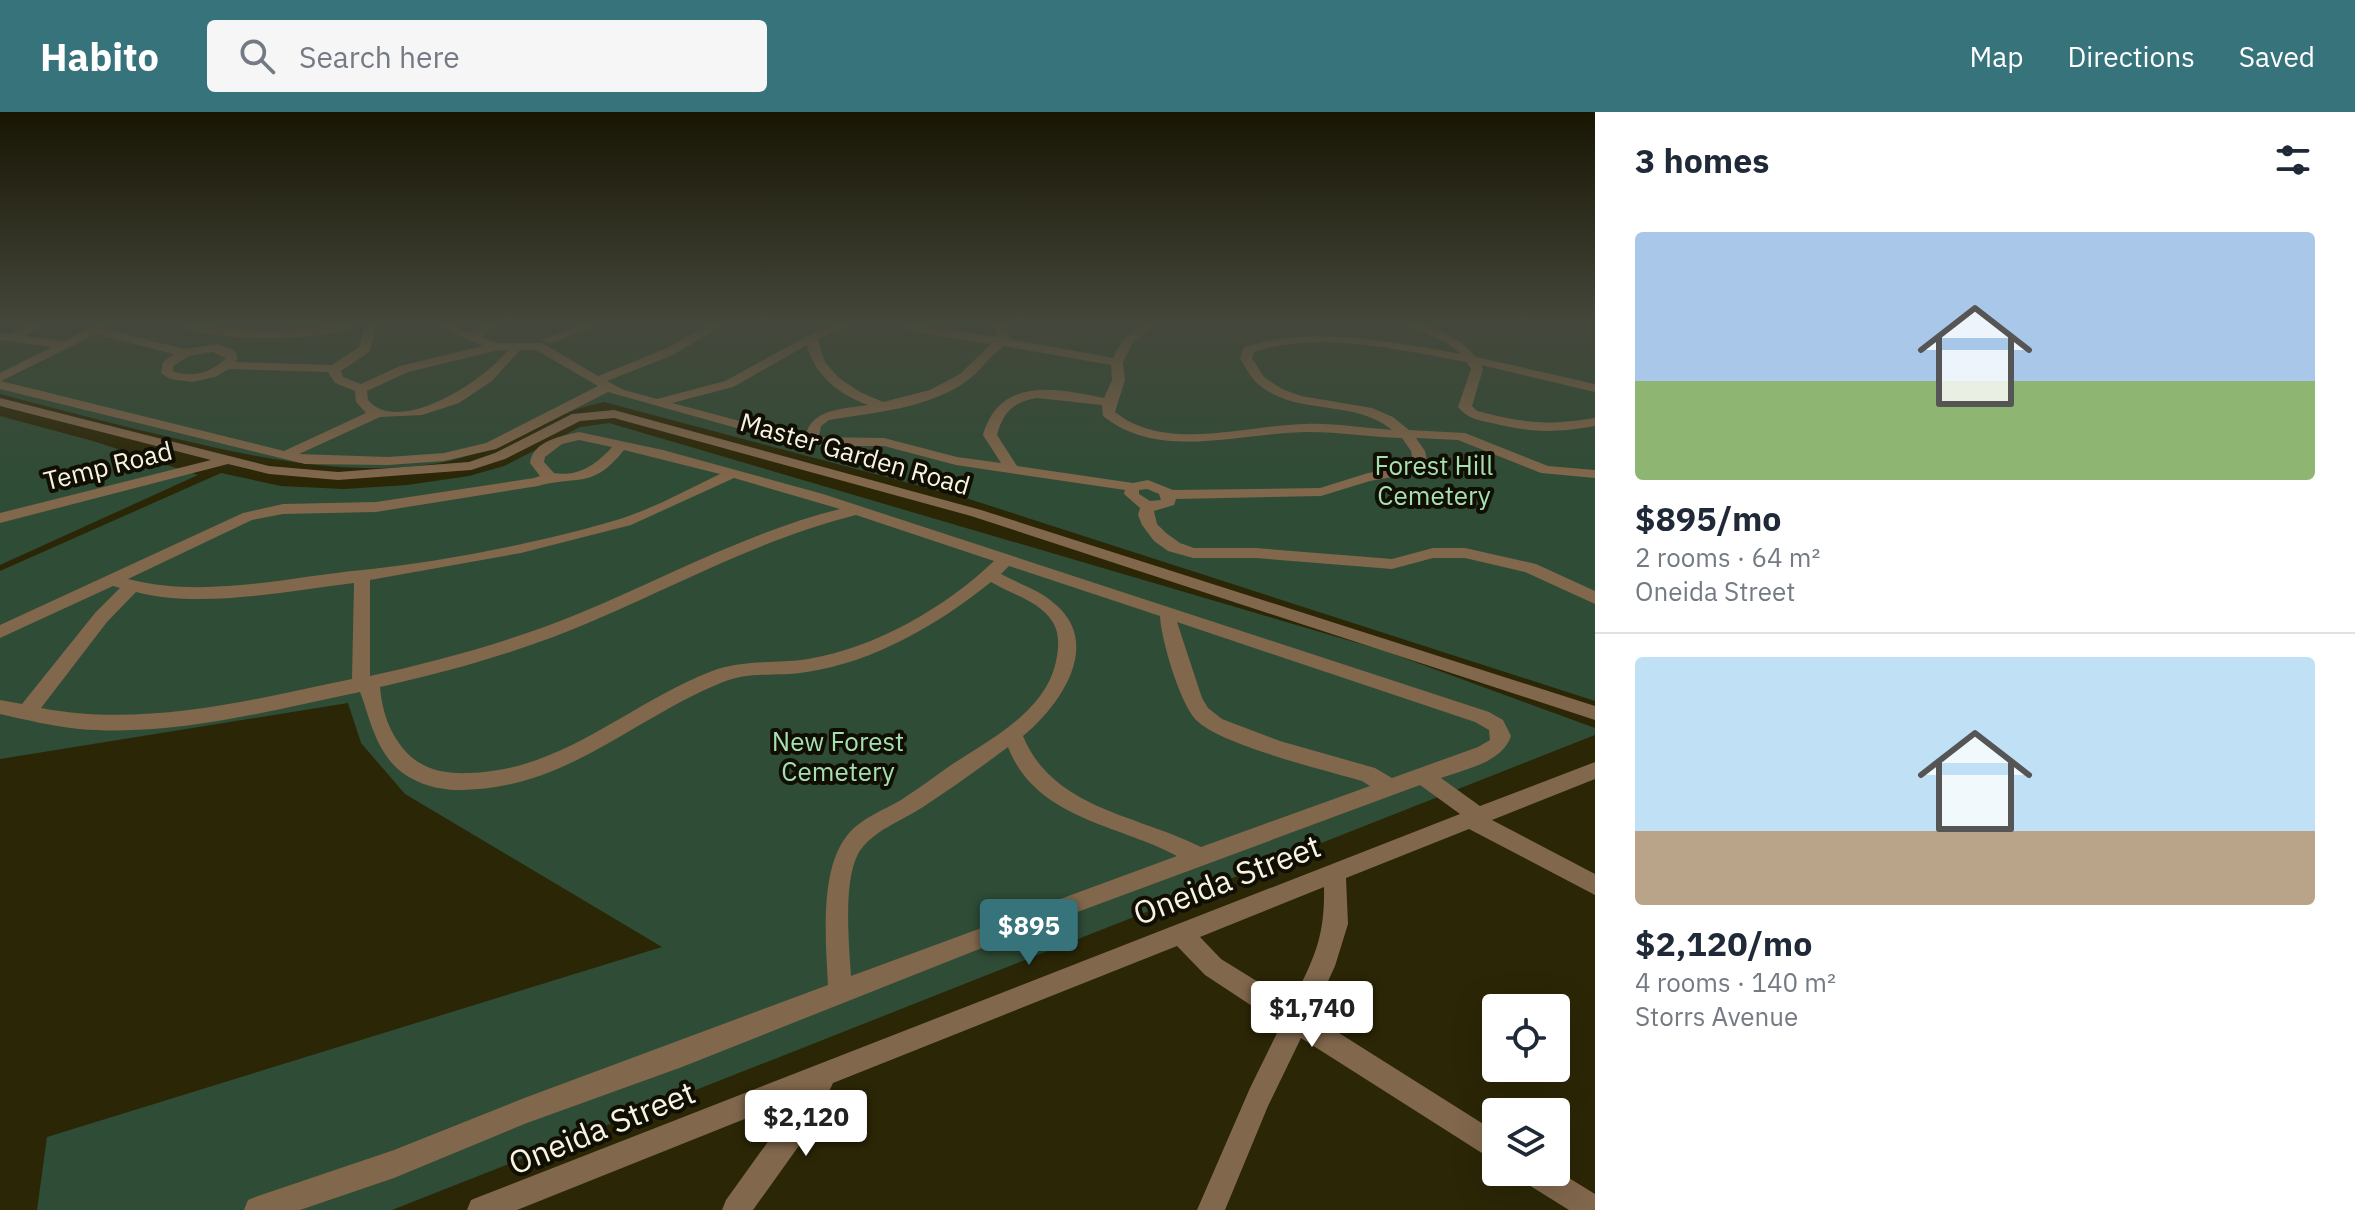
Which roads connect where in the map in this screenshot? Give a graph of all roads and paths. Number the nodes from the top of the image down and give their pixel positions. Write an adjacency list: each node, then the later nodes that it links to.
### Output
1 (173, 374): 2 (street)
2 (207, 374)
3 (334, 374): 17 (street)
4 (391, 374): 17 (street)
5 (490, 374): 23 (street)
6 (590, 374): 15 (street)
7 (622, 374): 15 (street)
8 (747, 374): 20 (street)
9 (829, 374): 22 (street)
10 (964, 374): 22 (street)
11 (1118, 374): 21 (street)
12 (1257, 374): 25 (street)
13 (1475, 374): 24 (street)
14 (1531, 374): 18 (street)
15 (604, 383): 20 (street); 28 (street)
16 (0, 385): 28 (street)
17 (363, 385): 23 (street)
18 (1595, 388)
19 (0, 402): 29 (street, Master Garden Road)
20 (656, 403): 26 (street)
21 (1109, 403): 25 (street); 30 (street)
22 (885, 406): 26 (street)
23 (377, 413): 28 (street)
24 (1595, 422)
25 (1406, 434): 32 (street); 35 (street)
26 (811, 441): 30 (street)
27 (620, 446): 31 (street); 33 (street); 33 (street)
28 (286, 455)
29 (228, 460): 38 (street, Temp Road); 48 (street, Master Garden Road)
30 (1012, 469): 34 (street)
31 (732, 474): 37 (street); 40 (street)
32 (1595, 474)
33 (549, 477): 41 (street)
34 (1133, 487): 35 (street); 36 (street)
35 (1169, 495): 36 (street)
36 (1148, 506): 42 (street)
37 (858, 510): 39 (street); 45 (street)
38 (0, 518)
39 (999, 567): 43 (street); 45 (street); 49 (street)
40 (362, 575): 41 (street); 45 (street)
41 (123, 585): 44 (street); 47 (street)
42 (1595, 598)
43 (1168, 614): 51 (street); 52 (street)
44 (0, 632)
45 (365, 684): 47 (street)
46 (0, 707): 47 (street)
47 (26, 713)
48 (1595, 713)
49 (1013, 734): 54 (street); 58 (street)
50 (1595, 770): 53 (street, Oneida Street)
51 (1423, 776): 52 (street); 53 (street)
52 (1390, 788): 54 (street)
53 (1474, 818): 55 (street, Oneida Street); 56 (street)
54 (1200, 857): 58 (street)
55 (1335, 872): 57 (street, Oneida Street); 59 (street)
56 (1595, 885)
57 (1180, 932): 59 (street); 60 (street, Oneida Street)
58 (840, 992): 63 (street)
59 (1298, 1023): 61 (street); 66 (street)
60 (824, 1074): 64 (street, Oneida Street); 65 (street)
61 (1482, 1139)
62 (1556, 1186): 67 (street)
63 (258, 1210)
64 (481, 1210)
65 (736, 1210)
66 (1211, 1210)
67 (1595, 1210)

